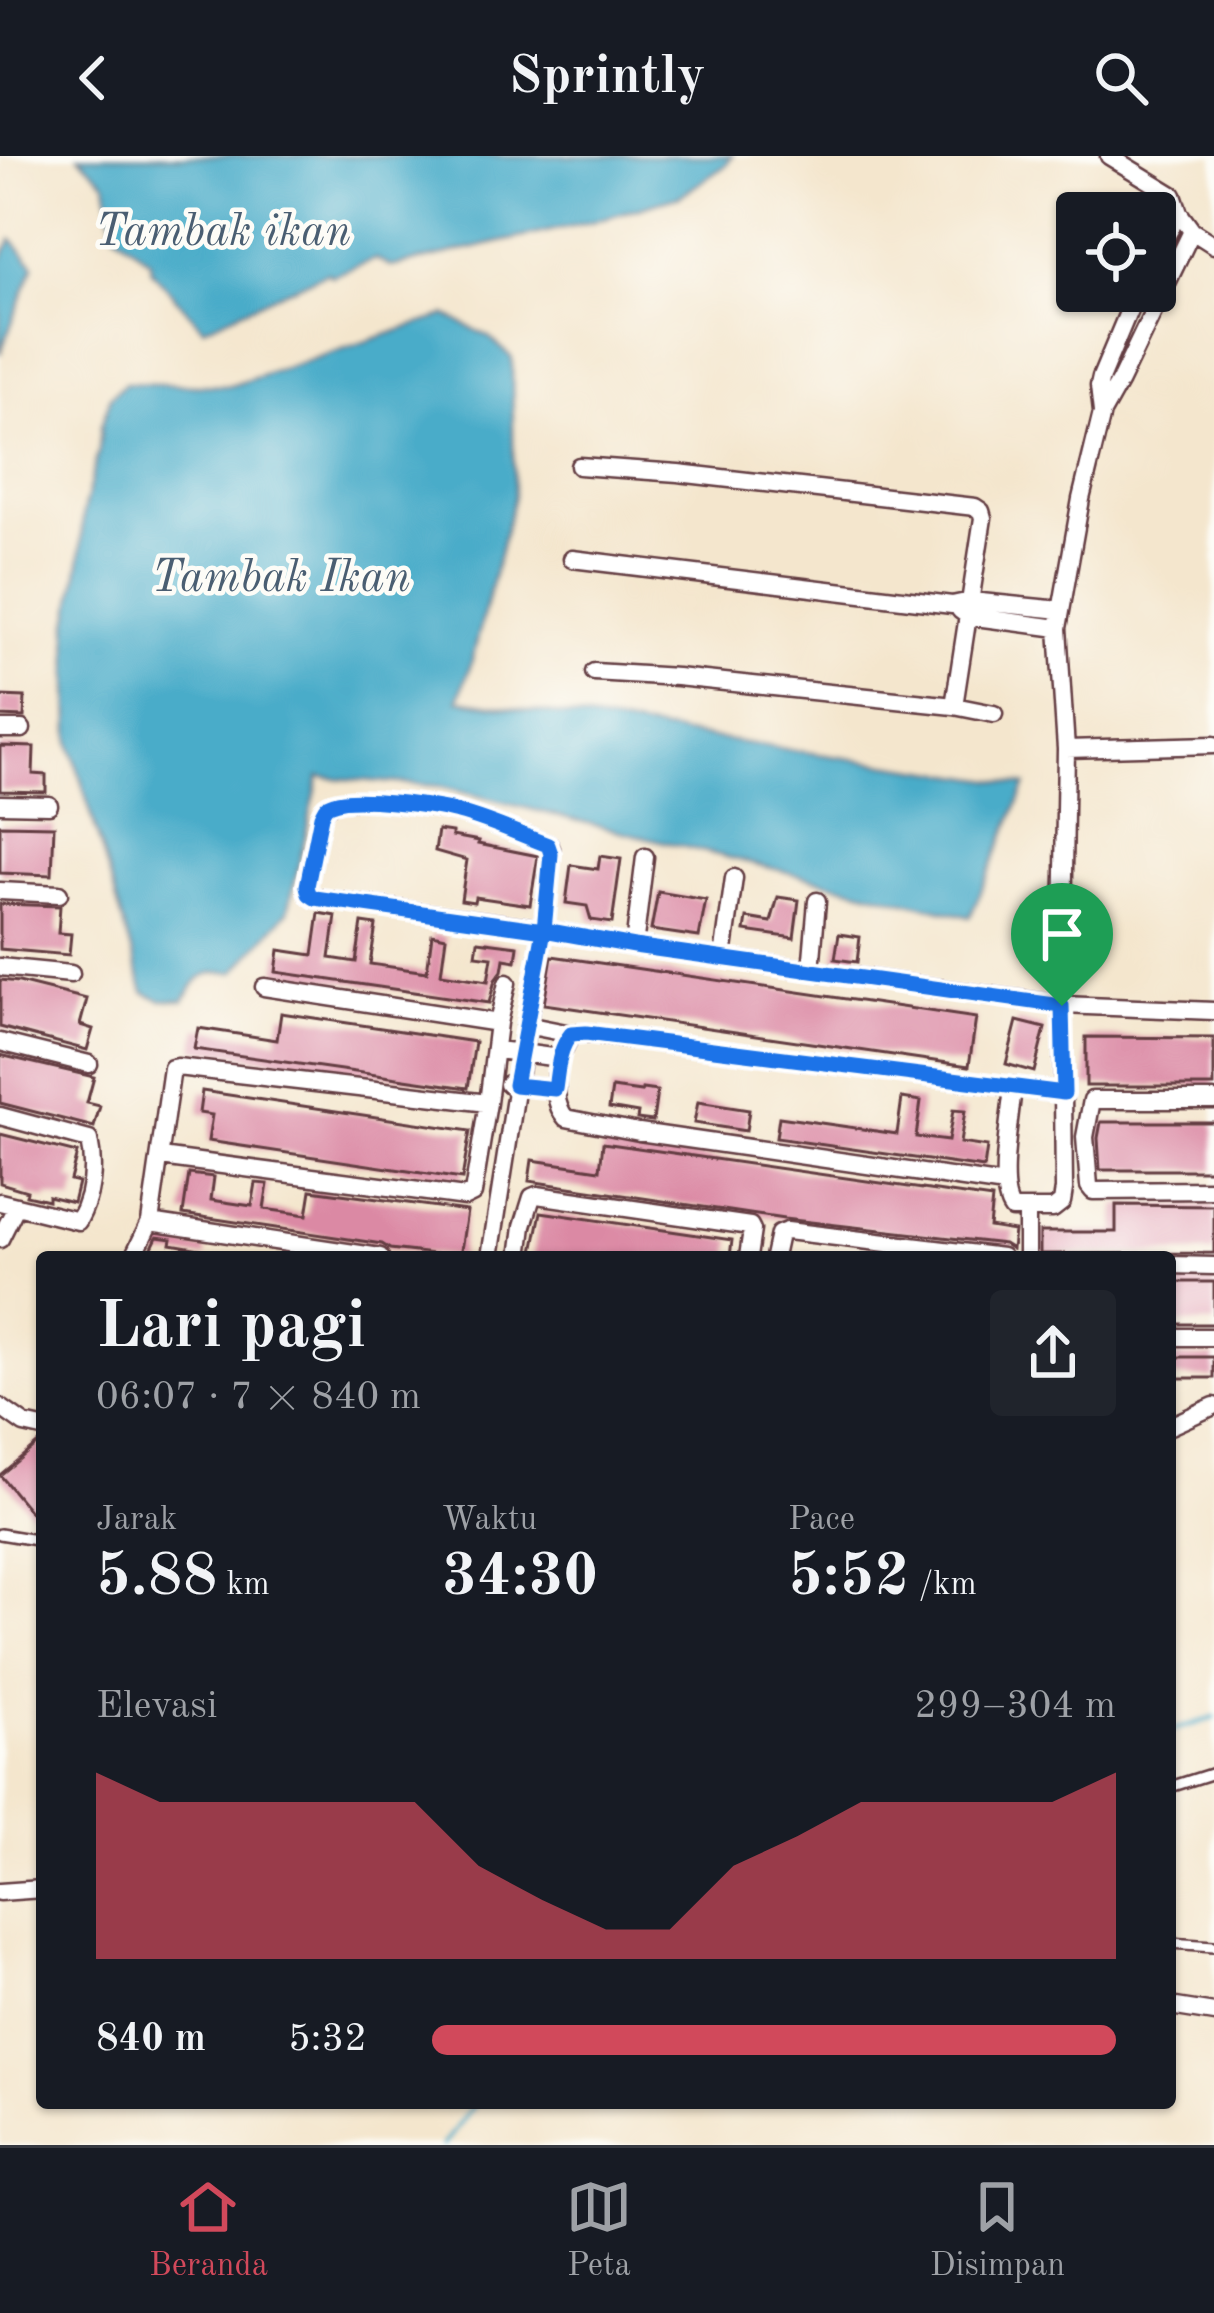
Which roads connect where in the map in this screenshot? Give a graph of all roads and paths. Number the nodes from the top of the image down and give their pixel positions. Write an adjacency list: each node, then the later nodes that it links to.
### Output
1 (1108, 156): 2 (street)
2 (1179, 213): 3 (street); 4 (street)
3 (1176, 218)
4 (1192, 231): 5 (street); 7 (street)
5 (1214, 245)
6 (1128, 312): 7 (street)
7 (1102, 413): 11 (street)
8 (579, 466): 10 (street)
9 (572, 559): 10 (street)
10 (964, 607): 11 (street); 13 (street)
11 (1060, 619): 18 (street)
12 (594, 671): 13 (street)
13 (954, 706): 14 (street)
14 (994, 714)
15 (0, 729): 16 (street)
16 (22, 729)
17 (1214, 745): 18 (street)
18 (1066, 748): 34 (street)
19 (0, 804): 20 (street)
20 (49, 806)
21 (645, 857): 27 (street)
22 (734, 878): 28 (street)
23 (0, 891): 24 (street)
24 (58, 894)
25 (817, 901): 30 (street)
26 (544, 930): 26 (street); 27 (street); 37 (street)
27 (634, 946): 28 (street)
28 (723, 957): 30 (street)
29 (0, 967): 31 (street)
30 (811, 970): 34 (street)
31 (70, 974)
32 (507, 983): 36 (street)
33 (264, 987): 36 (street)
34 (1062, 1006): 35 (street); 48 (street)
35 (1214, 1011)
36 (498, 1023): 40 (street)
37 (526, 1025): 38 (street); 41 (street)
38 (571, 1034): 42 (street); 46 (street)
39 (0, 1042): 43 (street)
40 (496, 1050): 41 (street); 44 (street)
41 (522, 1053): 42 (street); 45 (street)
42 (559, 1058): 47 (street)
43 (89, 1064)
44 (491, 1082): 45 (street); 50 (street)
45 (515, 1085): 47 (street); 59 (street)
46 (1013, 1087): 48 (street); 55 (street)
47 (555, 1089): 55 (street)
48 (1064, 1093): 52 (street)
49 (1214, 1100): 53 (street)
50 (488, 1103): 54 (street); 54 (street)
51 (0, 1115): 57 (street)
52 (1064, 1136): 53 (street); 58 (street)
53 (1085, 1137): 56 (street)
54 (161, 1157): 60 (street)
55 (1005, 1185): 58 (street)
56 (1214, 1190)
57 (8, 1204): 62 (street)
58 (1027, 1210): 70 (street)
59 (497, 1220): 61 (street); 65 (street)
60 (150, 1222): 63 (street); 64 (street)
61 (523, 1226): 66 (street); 67 (street)
62 (0, 1239)
63 (137, 1251)
64 (341, 1251)
65 (491, 1251)
66 (520, 1251)
67 (748, 1251)
68 (775, 1251): 69 (street)
69 (952, 1251)
70 (1027, 1251)
71 (1176, 1264): 72 (street)
72 (1214, 1266)
73 (1176, 1336): 74 (street)
74 (1214, 1336)
75 (1214, 1406): 77 (street)
76 (0, 1407): 78 (street)
77 (1176, 1423)
78 (33, 1426)
79 (0, 1534): 80 (lane)
80 (36, 1540)
81 (1214, 1773): 82 (lane)
82 (1176, 1785)
83 (36, 1889): 84 (street)
84 (0, 1892)
85 (1176, 1943): 86 (lane)
86 (1214, 1946)
87 (1176, 2007): 88 (street)
88 (1214, 2013)

